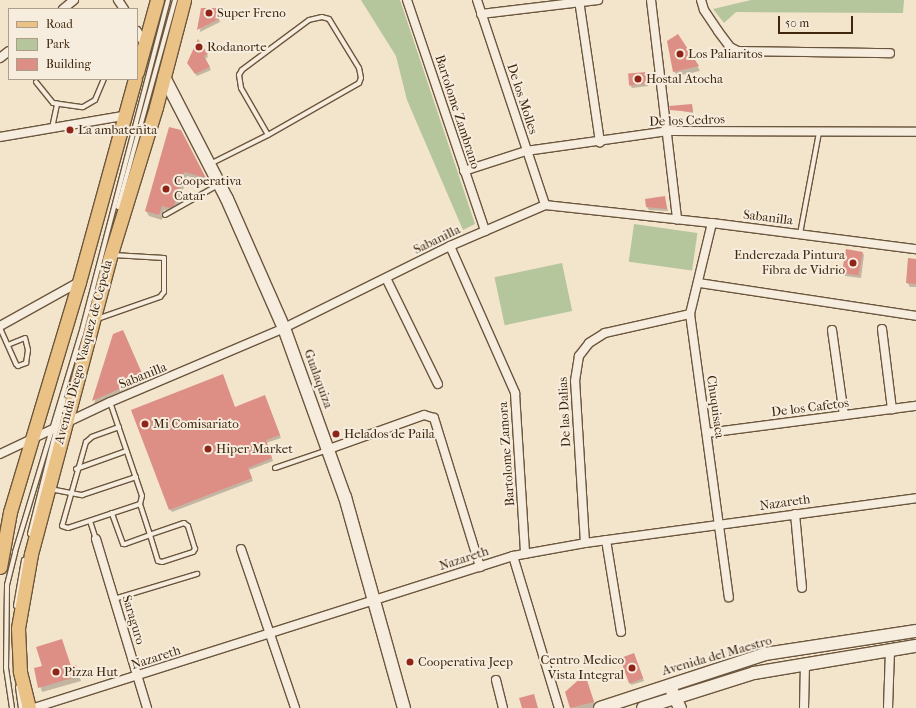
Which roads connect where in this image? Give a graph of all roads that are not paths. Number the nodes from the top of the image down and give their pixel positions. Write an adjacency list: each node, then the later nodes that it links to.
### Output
1 (74, 0): 11 (street)
2 (157, 0): 14 (main road)
3 (168, 0): 25 (lane)
4 (182, 0): 19 (main road, Avenida Diego Vasquez de Cepeda); 24 (lane)
5 (407, 0): 36 (street, Bartolome Zambrano)
6 (477, 0): 12 (street, De los Molles)
7 (598, 0): 10 (street)
8 (651, 0): 28 (street)
9 (702, 0): 16 (street)
10 (580, 1): 12 (street); 33 (street)
11 (64, 8)
12 (481, 14): 34 (street, De los Molles)
13 (138, 33): 14 (street)
14 (145, 45): 18 (main road)
15 (8, 52): 17 (street)
16 (890, 53)
17 (0, 58)
18 (138, 69)
19 (164, 77): 24 (main road, Avenida Diego Vasquez de Cepeda); 35 (street, Gualaquiza)
20 (104, 80): 23 (lane)
21 (135, 80): 26 (main road, Avenida Diego Vasquez de Cepeda)
22 (36, 82): 23 (lane)
23 (57, 104): 27 (lane)
24 (151, 110): 25 (lane); 46 (main road, Avenida Diego Vasquez de Cepeda); 63 (lane)
25 (138, 113): 26 (lane); 63 (lane)
26 (123, 116): 27 (street); 48 (main road, Avenida Diego Vasquez de Cepeda)
27 (52, 128): 32 (street)
28 (668, 131): 29 (street, De los Cedros); 33 (street, De los Cedros); 40 (street)
29 (819, 132): 30 (street, De los Cedros); 43 (lane)
30 (916, 132)
31 (268, 135): 31 (lane); 35 (lane)
32 (0, 137)
33 (600, 142): 34 (street, De los Cedros)
34 (526, 151): 36 (street, De los Cedros); 38 (street, De los Molles)
35 (210, 165): 37 (street, Gualaquiza)
36 (464, 171): 42 (street, Bartolome Zambrano)
37 (218, 184): 39 (lane); 54 (street, Gualaquiza)
38 (545, 205): 40 (street, Sabanilla); 42 (street, Sabanilla)
39 (164, 215)
40 (677, 219): 41 (street, Sabanilla)
41 (712, 223): 43 (street, Sabanilla); 49 (street, Chuquisaca)
42 (485, 231): 44 (street, Sabanilla)
43 (800, 234): 45 (street, Sabanilla)
44 (450, 246): 47 (street, Sabanilla); 86 (street, Bartolome Zamora)
45 (916, 249)
46 (111, 255): 52 (main road, Avenida Diego Vasquez de Cepeda); 52 (lane)
47 (386, 278): 54 (street, Sabanilla); 58 (street)
48 (79, 282): 53 (street); 66 (main road, Avenida Diego Vasquez de Cepeda)
49 (700, 284): 50 (street, Chuquisaca); 51 (street)
50 (690, 314): 65 (street, Chuquisaca); 84 (street, De las Dalias)
51 (916, 316)
52 (94, 319): 63 (main road, Avenida Diego Vasquez de Cepeda)
53 (0, 327): 57 (lane)
54 (284, 328): 59 (street, Sabanilla); 67 (street, Gualaquiza)
55 (882, 329): 61 (street)
56 (832, 330): 62 (street)
57 (8, 345): 57 (lane)
58 (438, 384)
59 (110, 402): 63 (street, Sabanilla); 64 (lane)
60 (916, 406): 61 (street, De los Cafetos)
61 (892, 409): 62 (street, De los Cafetos)
62 (844, 416): 65 (street, De los Cafetos)
63 (58, 426): 66 (street, Sabanilla); 73 (main road, Avenida Diego Vasquez de Cepeda); 109 (lane); 110 (lane)
64 (119, 427): 68 (lane); 71 (lane)
65 (707, 434): 80 (street, Chuquisaca)
66 (30, 440): 69 (street, Sabanilla); 89 (main road, Avenida Diego Vasquez de Cepeda)
67 (329, 449): 70 (lane); 88 (street); 94 (street, Gualaquiza)
68 (126, 451): 71 (lane); 72 (lane)
69 (0, 454)
70 (275, 468)
71 (76, 469): 74 (lane)
72 (136, 477): 74 (lane); 76 (lane)
73 (46, 488): 74 (lane); 111 (main road, Avenida Diego Vasquez de Cepeda)
74 (69, 493): 79 (lane)
75 (916, 498): 78 (street, Nazareth)
76 (140, 504): 77 (lane); 81 (lane)
77 (112, 513): 79 (lane); 81 (lane)
78 (794, 514): 80 (street, Nazareth); 91 (street)
79 (90, 521): 82 (lane)
80 (720, 524): 83 (street, Nazareth); 92 (street, Chuquisaca)
81 (150, 536): 81 (lane)
82 (96, 540): 93 (street, Saraguro)
83 (606, 540): 84 (street, Nazareth); 96 (street)
84 (585, 543): 86 (street, Nazareth)
85 (242, 549): 97 (street)
86 (525, 554): 87 (street, Nazareth)
87 (513, 556): 88 (street, Nazareth); 117 (street)
88 (480, 566): 94 (street, Nazareth)
89 (0, 567)
90 (197, 574): 93 (lane)
91 (802, 588)
92 (729, 597)
93 (114, 600): 104 (street, Saraguro)
94 (376, 600): 97 (street, Nazareth); 115 (street, Gualaquiza)
95 (916, 631): 98 (street, Avenida del Maestro)
96 (621, 632)
97 (270, 634): 104 (street, Nazareth); 114 (street)
98 (864, 638): 101 (street); 103 (street, Avenida del Maestro)
99 (916, 646): 100 (street, Avenida del Maestro)
100 (890, 650): 101 (street, Avenida del Maestro); 122 (street)
101 (866, 654): 102 (street, Avenida del Maestro)
102 (805, 664): 106 (street, Avenida del Maestro); 121 (street)
103 (721, 667): 106 (street); 107 (street, Avenida del Maestro)
104 (137, 677): 112 (street, Nazareth); 113 (street, Saraguro)
105 (496, 680): 116 (street)
106 (725, 682): 108 (street, Avenida del Maestro)
107 (668, 684): 108 (street); 118 (street, Avenida del Maestro)
108 (675, 697): 119 (street, Avenida del Maestro); 120 (street)
109 (12, 708)
110 (21, 708)
111 (29, 708)
112 (34, 708)
113 (147, 708)
114 (295, 708)
115 (404, 708)
116 (503, 708)
117 (559, 708)
118 (600, 708)
119 (643, 708)
120 (680, 708)
121 (804, 708)
122 (888, 708)

